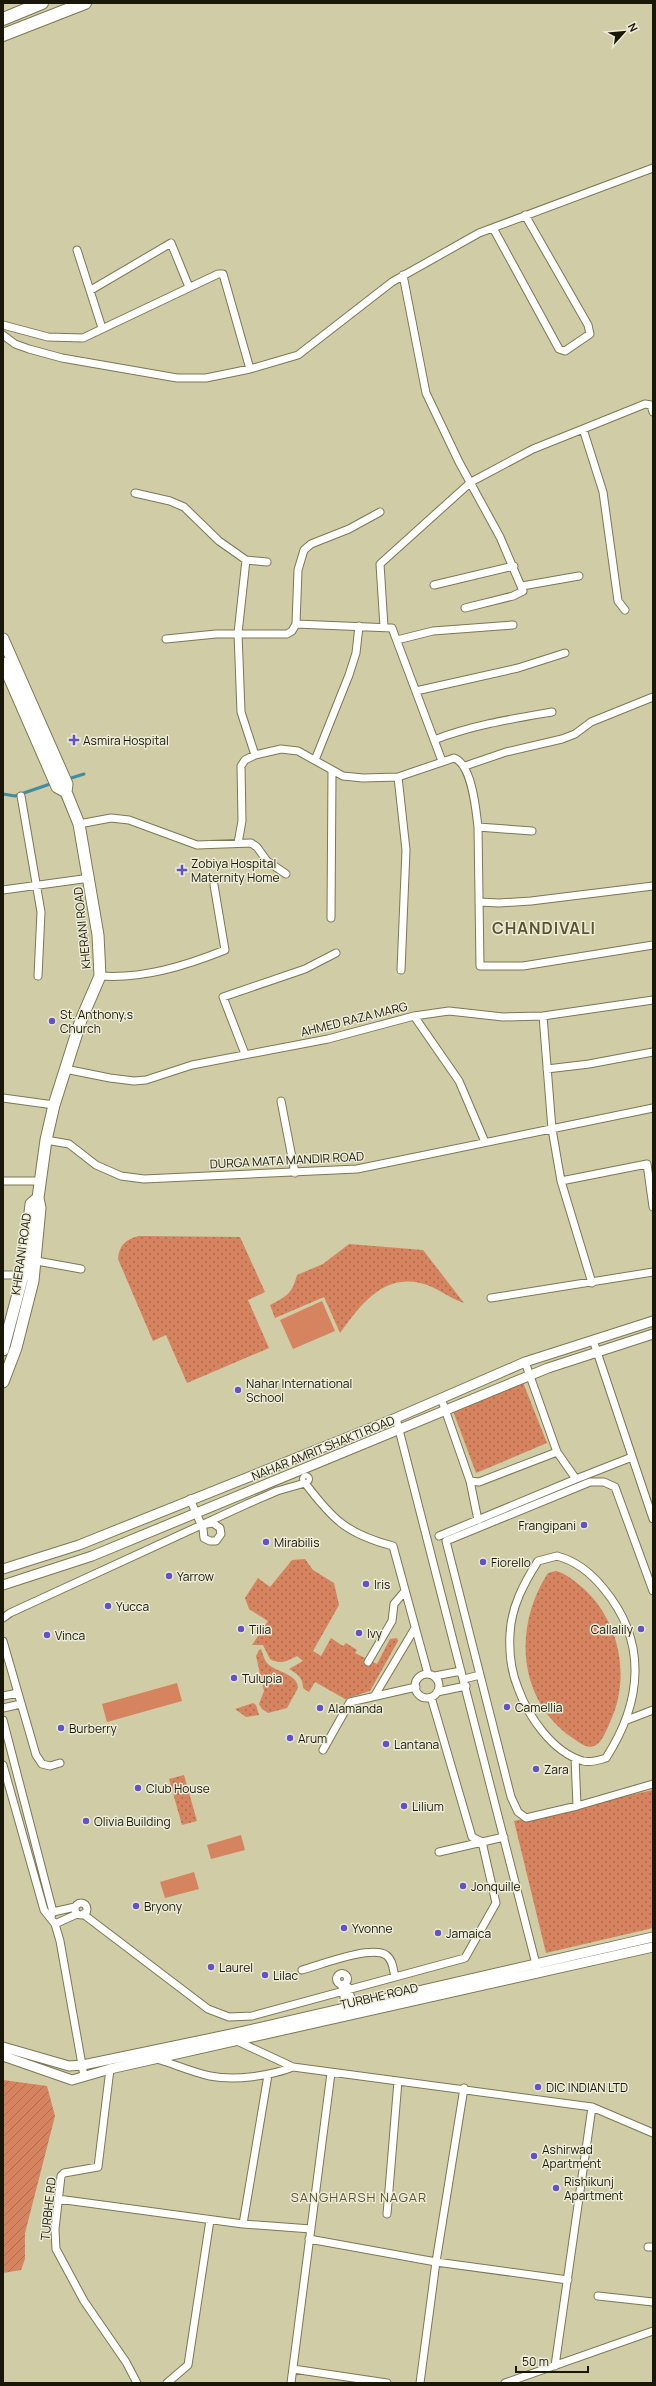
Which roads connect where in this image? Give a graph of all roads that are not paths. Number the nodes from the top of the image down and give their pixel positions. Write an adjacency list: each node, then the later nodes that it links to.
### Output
1 (42, 3): 3 (main road)
2 (85, 3): 4 (main road)
3 (3, 19)
4 (3, 35)
5 (653, 168): 6 (street)
6 (525, 215): 7 (street); 7 (street)
7 (493, 228): 9 (street)
8 (78, 250): 11 (street)
9 (403, 275): 15 (street); 18 (street)
10 (189, 287): 11 (street); 13 (street); 15 (street)
11 (91, 290): 13 (street)
12 (3, 325): 13 (street)
13 (102, 328)
14 (3, 335): 15 (street)
15 (250, 369)
16 (653, 412): 17 (street)
17 (583, 429): 18 (street); 28 (street)
18 (471, 482): 23 (street); 32 (street)
19 (135, 493): 21 (street)
20 (380, 512): 29 (street)
21 (246, 560): 22 (street); 33 (street)
22 (267, 562)
23 (514, 566): 25 (street); 26 (street)
24 (579, 576): 26 (street)
25 (434, 585)
26 (522, 586): 27 (street)
27 (465, 608)
28 (625, 610)
29 (296, 624): 31 (street); 33 (street)
30 (513, 625): 36 (street)
31 (359, 626): 32 (street); 44 (street)
32 (384, 627): 36 (street)
33 (238, 633): 35 (street); 43 (street)
34 (3, 639): 49 (main road, KHERANI ROAD)
35 (166, 640)
36 (397, 640): 39 (street)
37 (565, 653): 39 (street)
38 (3, 663): 49 (main road, KHERANI ROAD)
39 (416, 691): 42 (street)
40 (653, 697): 46 (street)
41 (552, 712): 42 (street)
42 (434, 740): 45 (street)
43 (255, 756): 44 (street); 54 (street)
44 (315, 760): 47 (street)
45 (442, 761): 46 (street); 48 (street)
46 (465, 766): 52 (street)
47 (332, 771): 48 (street); 62 (street)
48 (398, 777): 65 (street)
49 (61, 783): 51 (main road, KHERANI ROAD)
50 (21, 796): 57 (street)
51 (79, 824): 54 (street); 56 (main road, KHERANI ROAD)
52 (478, 827): 53 (street); 61 (street)
53 (532, 831)
54 (238, 843): 55 (street)
55 (286, 874)
56 (90, 878): 57 (street); 67 (main road, KHERANI ROAD)
57 (37, 884): 60 (street); 66 (street)
58 (214, 885): 67 (street)
59 (653, 886): 61 (street)
60 (3, 890)
61 (479, 902): 63 (street)
62 (331, 918)
63 (653, 945)
64 (336, 953): 72 (street)
65 (402, 970)
66 (38, 976)
67 (100, 976): 73 (main road, KHERANI ROAD)
68 (653, 1000): 70 (street, AHMED RAZA MARG)
69 (414, 1016): 70 (street, AHMED RAZA MARG); 72 (street, AHMED RAZA MARG); 81 (street)
70 (543, 1016): 74 (street)
71 (653, 1052): 74 (street)
72 (245, 1054): 73 (street, AHMED RAZA MARG)
73 (65, 1069): 77 (main road, KHERANI ROAD)
74 (547, 1069): 79 (street)
75 (3, 1098): 77 (street)
76 (281, 1100): 82 (street)
77 (54, 1105): 80 (main road, KHERANI ROAD)
78 (653, 1108): 79 (street, DURGA MATA MANDIR ROAD)
79 (552, 1129): 81 (street, DURGA MATA MANDIR ROAD); 84 (street)
80 (46, 1140): 82 (street, DURGA MATA MANDIR ROAD); 83 (main road, KHERANI ROAD)
81 (485, 1142): 82 (street, DURGA MATA MANDIR ROAD)
82 (295, 1173)
83 (41, 1180): 85 (street); 87 (main road, KHERANI ROAD)
84 (561, 1181): 86 (street); 92 (street)
85 (3, 1182)
86 (653, 1207)
87 (30, 1260): 88 (street); 91 (main road, KHERANI ROAD)
88 (81, 1269)
89 (653, 1272): 92 (street)
90 (3, 1275): 91 (street)
91 (28, 1275): 95 (main road, KHERANI ROAD); 103 (main road, KHERANI ROAD)
92 (592, 1283): 93 (street)
93 (491, 1298)
94 (653, 1321): 97 (street, NAHAR AMRIT SHAKTI ROAD)
95 (5, 1334): 98 (main road, KHERANI ROAD)
96 (653, 1334): 99 (street, NAHAR AMRIT SHAKTI ROAD)
97 (593, 1340): 99 (street); 100 (street, NAHAR AMRIT SHAKTI ROAD)
98 (3, 1350)
99 (597, 1353): 102 (street, NAHAR AMRIT SHAKTI ROAD); 110 (street)
100 (525, 1362): 101 (street, NAHAR AMRIT SHAKTI ROAD); 102 (street)
101 (502, 1372): 104 (street); 105 (street, NAHAR AMRIT SHAKTI ROAD)
102 (530, 1376): 104 (street, NAHAR AMRIT SHAKTI ROAD); 109 (street)
103 (3, 1382)
104 (509, 1384): 106 (street, NAHAR AMRIT SHAKTI ROAD)
105 (441, 1398): 106 (street); 107 (street, NAHAR AMRIT SHAKTI ROAD)
106 (446, 1411): 108 (street, NAHAR AMRIT SHAKTI ROAD); 112 (street)
107 (396, 1418): 108 (street); 113 (street, NAHAR AMRIT SHAKTI ROAD)
108 (400, 1430): 114 (street, NAHAR AMRIT SHAKTI ROAD); 128 (street)
109 (558, 1452): 111 (street); 112 (street)
110 (632, 1457): 111 (street); 115 (street)
111 (576, 1479): 116 (street)
112 (470, 1481): 116 (street)
113 (190, 1499): 114 (street); 120 (street, NAHAR AMRIT SHAKTI ROAD)
114 (199, 1512): 117 (street); 118 (street); 121 (street, NAHAR AMRIT SHAKTI ROAD)
115 (653, 1519)
116 (478, 1520): 119 (street)
117 (208, 1523): 118 (street); 118 (street); 122 (street)
118 (202, 1527): 124 (street)
119 (439, 1536)
120 (3, 1569)
121 (3, 1585)
122 (405, 1591): 125 (street); 127 (street)
123 (653, 1591): 130 (street)
124 (3, 1618)
125 (415, 1628): 129 (street); 134 (street)
126 (3, 1641): 133 (street)
127 (368, 1662)
128 (461, 1670): 129 (street); 131 (street)
129 (431, 1675): 132 (street); 135 (street)
130 (480, 1675): 131 (street); 147 (street)
131 (465, 1683): 135 (street); 148 (street)
132 (416, 1687): 134 (street); 135 (street)
133 (18, 1693): 136 (street); 137 (street)
134 (375, 1695): 142 (street)
135 (434, 1695): 149 (street)
136 (3, 1696)
137 (21, 1704): 138 (street); 144 (street)
138 (3, 1708)
139 (653, 1710): 141 (street)
140 (3, 1720): 151 (street)
141 (627, 1720): 143 (street); 143 (street)
142 (323, 1750)
143 (575, 1758): 147 (street)
144 (60, 1763)
145 (3, 1765): 151 (street)
146 (653, 1784): 147 (street)
147 (577, 1806)
148 (504, 1837): 149 (street); 156 (street)
149 (482, 1842): 150 (street); 158 (street)
150 (439, 1852)
151 (42, 1890): 153 (street)
152 (78, 1912): 153 (street); 153 (street); 159 (street)
153 (53, 1918): 165 (street)
154 (653, 1937): 156 (street)
155 (653, 1947): 156 (street, TURBHE ROAD)
156 (537, 1968): 160 (street, TURBHE ROAD)
157 (302, 1970): 158 (street)
158 (396, 1977): 159 (street)
159 (345, 1987): 160 (street)
160 (351, 2011): 161 (street, TURBHE ROAD); 165 (street)
161 (237, 2041): 164 (street, TURBHE ROAD); 166 (street)
162 (3, 2047): 165 (street)
163 (3, 2056): 170 (street, TURBHE ROAD)
164 (157, 2059): 167 (street, TURBHE ROAD); 169 (street)
165 (83, 2065): 170 (street)
166 (293, 2067): 168 (street); 169 (street)
167 (110, 2069): 170 (street, TURBHE ROAD); 175 (street, TURBHE RD)
168 (331, 2073): 171 (street); 179 (street)
169 (268, 2075): 178 (street)
170 (84, 2076)
171 (398, 2081): 172 (street); 176 (street)
172 (464, 2088): 173 (street); 181 (street)
173 (592, 2106): 174 (street); 182 (street)
174 (653, 2133)
175 (58, 2199): 177 (street); 188 (street, TURBHE RD)
176 (386, 2214)
177 (210, 2220): 178 (street); 189 (street)
178 (243, 2224): 179 (street)
179 (311, 2229): 180 (street)
180 (309, 2239): 181 (street); 187 (street)
181 (436, 2262): 182 (street); 192 (street)
182 (568, 2280): 186 (street)
183 (598, 2296): 184 (street)
184 (653, 2302)
185 (653, 2331): 186 (street)
186 (555, 2366): 193 (street)
187 (293, 2369): 190 (street); 191 (street)
188 (137, 2383)
189 (167, 2383)
190 (291, 2383)
191 (388, 2383)
192 (420, 2383)
193 (505, 2383)

